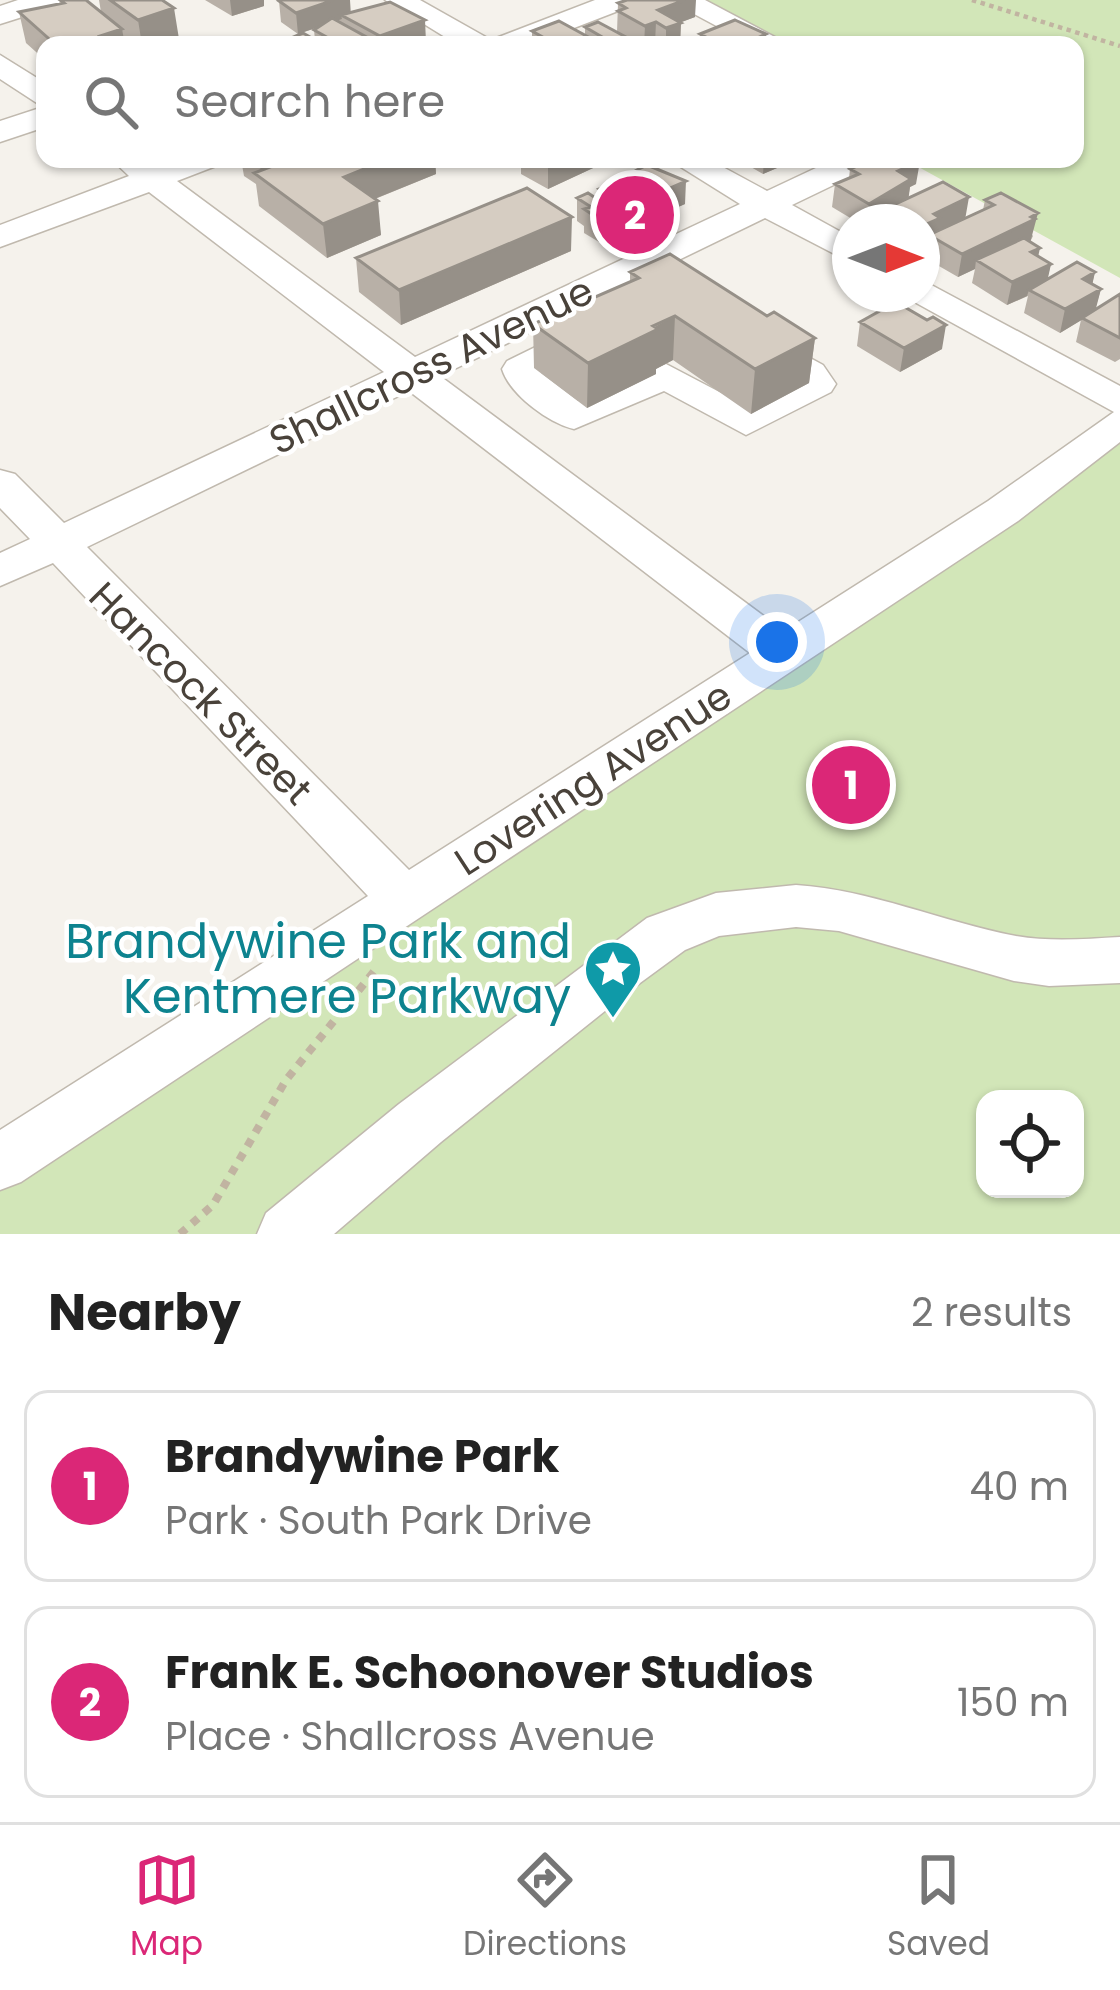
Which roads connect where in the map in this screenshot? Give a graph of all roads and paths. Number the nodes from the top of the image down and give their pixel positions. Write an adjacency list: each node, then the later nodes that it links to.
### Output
1 (47, 0): 6 (street)
2 (399, 0): 7 (street)
3 (621, 0): 8 (street)
4 (682, 0): 9 (street)
5 (972, 0): 10 (path)
6 (0, 15)
7 (464, 36)
8 (527, 36)
9 (756, 36)
10 (1120, 46)
11 (0, 64): 12 (street)
12 (36, 91)
13 (36, 119): 14 (street)
14 (0, 132)
15 (700, 168): 18 (street)
16 (842, 168): 18 (street, Shallcross Avenue)
17 (140, 169): 19 (street); 24 (street)
18 (766, 205): 20 (street); 21 (street, Shallcross Avenue)
19 (0, 237)
20 (832, 241)
21 (640, 265): 23 (street); 26 (street, Shallcross Avenue)
22 (353, 282): 24 (street)
23 (677, 289)
24 (313, 300): 28 (street)
25 (940, 302): 29 (street)
26 (581, 320): 27 (street); 28 (street, Shallcross Avenue)
27 (734, 325)
28 (412, 374): 32 (street, Shallcross Avenue); 34 (street)
29 (1120, 402)
30 (1120, 423): 34 (street, Lovering Avenue)
31 (0, 483): 32 (street, Hancock Street)
32 (56, 545): 33 (street, Shallcross Avenue); 35 (street, Hancock Street)
33 (0, 571)
34 (783, 654): 35 (street, Lovering Avenue)
35 (391, 909): 37 (street, Lovering Avenue); 38 (path)
36 (1120, 960): 39 (street)
37 (0, 1163)
38 (180, 1234)
39 (288, 1234)

